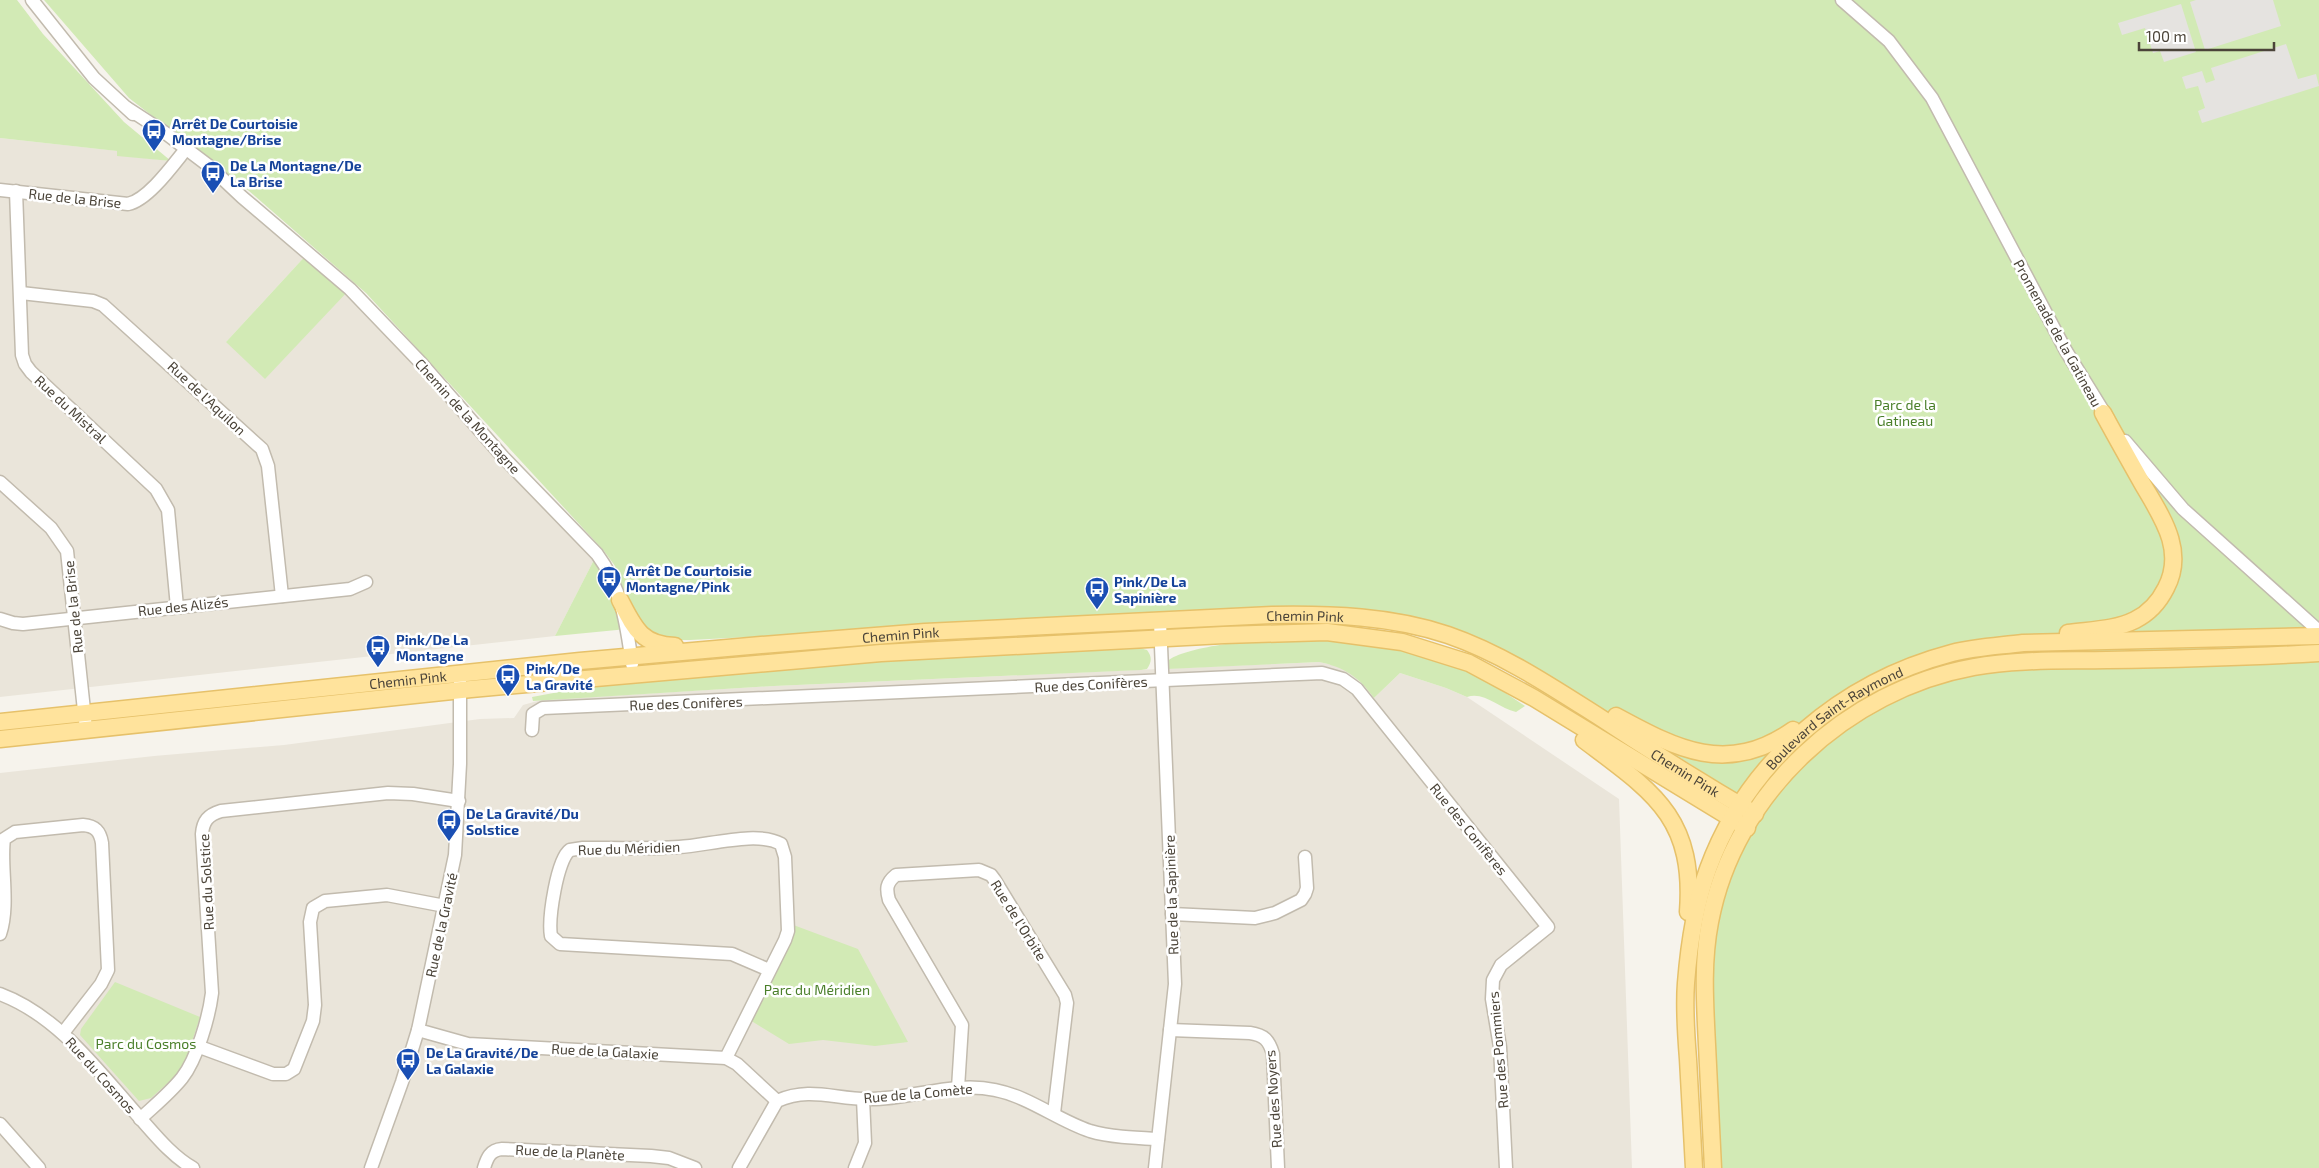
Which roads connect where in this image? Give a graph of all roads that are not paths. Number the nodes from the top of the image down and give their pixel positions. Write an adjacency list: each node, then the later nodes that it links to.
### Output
1 (32, 0): 3 (street, Chemin de la Montagne)
2 (1842, 0): 7 (street, Promenade de la Gatineau)
3 (184, 152): 5 (street, Rue de la Brise); 11 (street, Chemin de la Montagne)
4 (0, 190): 5 (street, Rue de la Brise)
5 (16, 191): 6 (street, Rue du Mistral)
6 (21, 293): 10 (street, Rue de l'Aquilon); 12 (street, Rue du Mistral)
7 (2103, 413): 16 (street, Promenade de la Gatineau); 20 (main road)
8 (0, 482): 13 (street, Rue de la Brise)
9 (366, 582): 10 (street, Rue des Alizés)
10 (282, 596): 12 (street, Rue des Alizés)
11 (620, 600): 18 (main road); 22 (street, Chemin de la Montagne)
12 (177, 606): 13 (street, Rue des Alizés)
13 (74, 618): 14 (street, Rue des Alizés); 30 (street, Rue de la Brise)
14 (0, 619)
15 (1160, 622): 18 (main road, Chemin Pink); 19 (street, Rue de la Sapinière); 25 (main road, Chemin Pink)
16 (2319, 631)
17 (2319, 636): 20 (main road, Boulevard Saint-Raymond)
18 (832, 639): 22 (main road, Chemin Pink)
19 (1161, 639): 24 (main road, Chemin Pink); 26 (street, Rue de la Sapinière); 28 (main road, Chemin Pink)
20 (1977, 648): 29 (main road, Boulevard Saint-Raymond)
21 (2319, 653): 37 (main road, Boulevard Saint-Raymond)
22 (631, 656): 23 (main road, Chemin Pink); 24 (street, Chemin de la Montagne)
23 (459, 674): 27 (street, Rue de la Gravité); 30 (main road, Chemin Pink)
24 (632, 674): 27 (main road, Chemin Pink)
25 (1538, 678): 29 (main road); 36 (main road, Chemin Pink)
26 (1164, 680): 33 (street, Rue des Conifères); 40 (street, Rue de la Sapinière); 41 (street, Rue des Conifères)
27 (460, 690): 32 (main road, Chemin Pink); 35 (street, Rue de la Gravité)
28 (1534, 698): 36 (main road, Chemin Pink); 44 (main road)
29 (1835, 705): 36 (main road, Boulevard Saint-Raymond)
30 (85, 712): 31 (main road, Chemin Pink); 32 (street, Rue de la Brise)
31 (0, 722)
32 (86, 729): 34 (main road, Chemin Pink)
33 (532, 730)
34 (0, 739)
35 (459, 801): 39 (street, Rue de la Gravité); 49 (street, Rue du Solstice)
36 (1736, 812): 37 (main road, Chemin Pink); 44 (main road, Boulevard Saint-Raymond)
37 (1751, 821): 69 (main road, Boulevard Saint-Raymond)
38 (1305, 857): 40 (street)
39 (445, 906): 46 (street, Rue de la Gravité); 49 (street)
40 (1172, 914): 47 (street, Rue de la Sapinière)
41 (1548, 927): 67 (street, Rue des Pommiers)
42 (0, 934): 48 (street)
43 (769, 970): 43 (street, Rue du Méridien); 50 (street, Rue du Méridien)
44 (1685, 986): 68 (main road, Boulevard Saint-Raymond)
45 (0, 994): 48 (street, Rue du Cosmos)
46 (418, 1030): 50 (street, Rue de la Galaxie); 60 (street, Rue de la Gravité)
47 (1170, 1030): 57 (street, Rue de la Sapinière); 66 (street, Rue des Noyers)
48 (62, 1033): 55 (street, Rue du Cosmos)
49 (197, 1046): 55 (street, Rue du Solstice)
50 (726, 1058): 53 (street)
51 (958, 1088): 52 (street, Rue de la Comète); 54 (street, Rue de la Comète); 54 (street, Rue de l'Orbite)
52 (863, 1099): 53 (street, Rue de la Comète); 64 (street)
53 (777, 1101): 63 (street)
54 (1054, 1113): 57 (street, Rue de la Comète)
55 (140, 1119): 59 (street, Rue du Cosmos)
56 (0, 1124): 58 (street)
57 (1158, 1139): 65 (street, Rue de la Sapinière)
58 (40, 1168)
59 (193, 1168)
60 (371, 1168)
61 (484, 1168): 62 (street, Rue de la Planète)
62 (695, 1168)
63 (739, 1168)
64 (855, 1168)
65 (1155, 1168)
66 (1278, 1168)
67 (1506, 1168)
68 (1694, 1168)
69 (1713, 1168)

